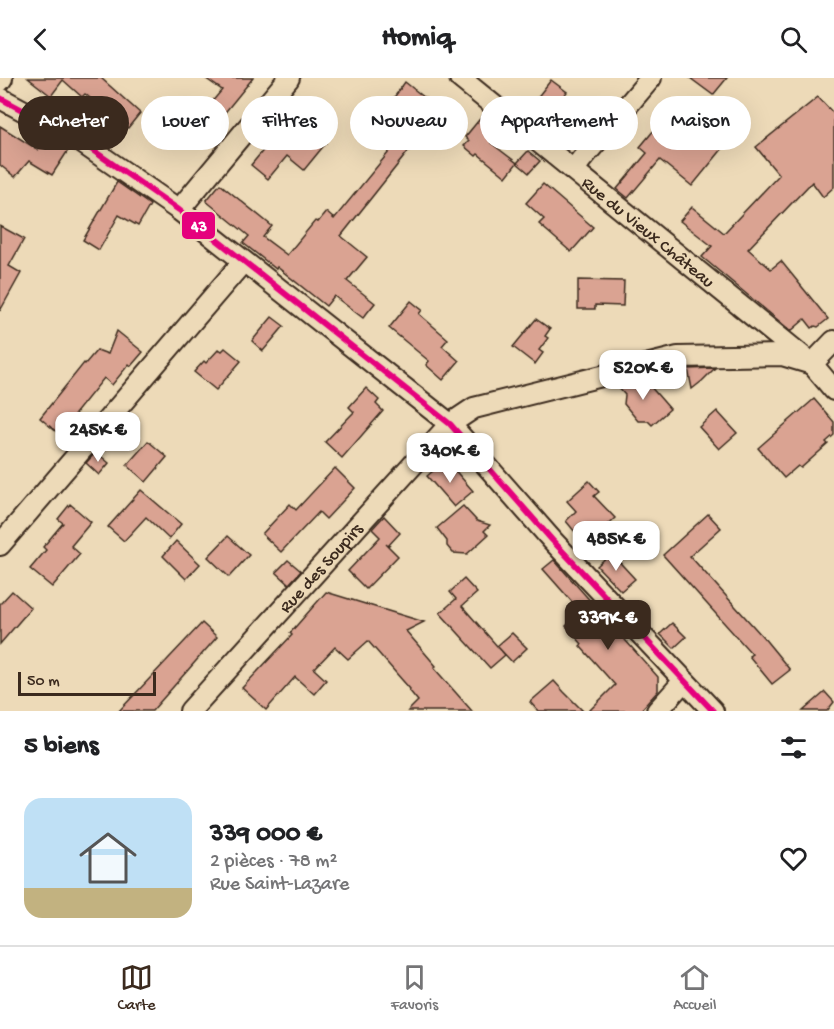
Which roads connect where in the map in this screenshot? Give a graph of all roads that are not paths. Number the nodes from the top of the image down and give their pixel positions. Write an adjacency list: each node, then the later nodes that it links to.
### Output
1 (289, 78): 6 (street)
2 (460, 78): 5 (street, Rue du Vieux Château)
3 (651, 78): 5 (street)
4 (0, 98): 6 (street)
5 (574, 170): 9 (street, Rue du Vieux Château)
6 (179, 210): 7 (street)
7 (243, 262): 11 (street); 12 (street)
8 (834, 341): 9 (street)
9 (812, 364): 10 (street, Rue du Vieux Château); 11 (street, Rue des Soupirs)
10 (834, 390)
11 (450, 424): 13 (street); 14 (street, Rue des Soupirs)
12 (0, 545)
13 (683, 682): 15 (street); 16 (street)
14 (190, 711)
15 (657, 711)
16 (713, 711)

